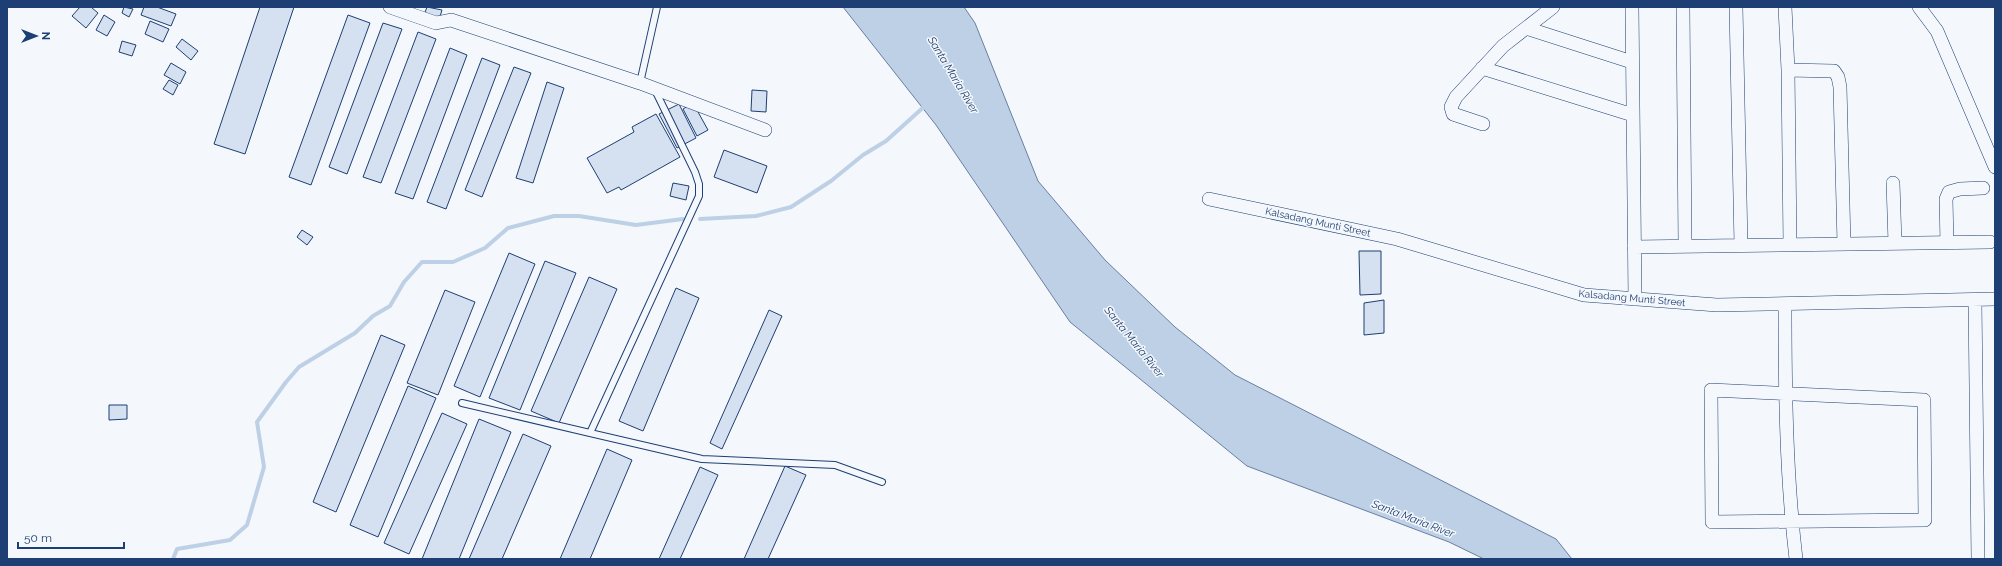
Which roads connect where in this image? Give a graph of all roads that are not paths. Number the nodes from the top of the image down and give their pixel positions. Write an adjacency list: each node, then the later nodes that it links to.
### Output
1 (390, 7): 13 (street)
2 (657, 7): 13 (lane)
3 (1552, 7): 9 (street)
4 (1632, 7): 10 (street)
5 (1683, 7): 28 (street)
6 (1736, 7): 26 (street)
7 (1785, 7): 12 (street)
8 (1919, 7): 18 (street)
9 (1526, 28): 10 (street); 11 (street)
10 (1632, 62): 15 (street)
11 (1482, 68): 15 (street); 16 (street)
12 (1788, 70): 25 (street); 27 (street)
13 (640, 83): 14 (street)
14 (655, 88): 17 (street); 36 (lane)
15 (1633, 115): 29 (street)
16 (1483, 124)
17 (765, 130)
18 (1995, 167)
19 (1893, 183): 23 (street)
20 (1983, 188): 24 (street)
21 (1209, 199): 30 (street, Kalsadang Munti Street)
22 (1990, 242): 24 (street)
23 (1895, 243): 24 (street); 25 (street)
24 (1947, 243)
25 (1844, 244): 27 (street)
26 (1741, 245): 27 (street); 28 (street)
27 (1790, 245)
28 (1685, 246): 29 (street)
29 (1634, 247): 30 (street)
30 (1635, 299): 33 (street, Kalsadang Munti Street)
31 (1995, 299): 32 (street, Kalsadang Munti Street)
32 (1975, 301): 33 (street, Kalsadang Munti Street); 40 (street)
33 (1785, 304): 34 (street)
34 (1785, 393): 38 (street); 38 (street); 38 (street)
35 (462, 403): 36 (lane)
36 (590, 433): 37 (lane)
37 (882, 482)
38 (1791, 521): 39 (street)
39 (1796, 559)
40 (1978, 559)

